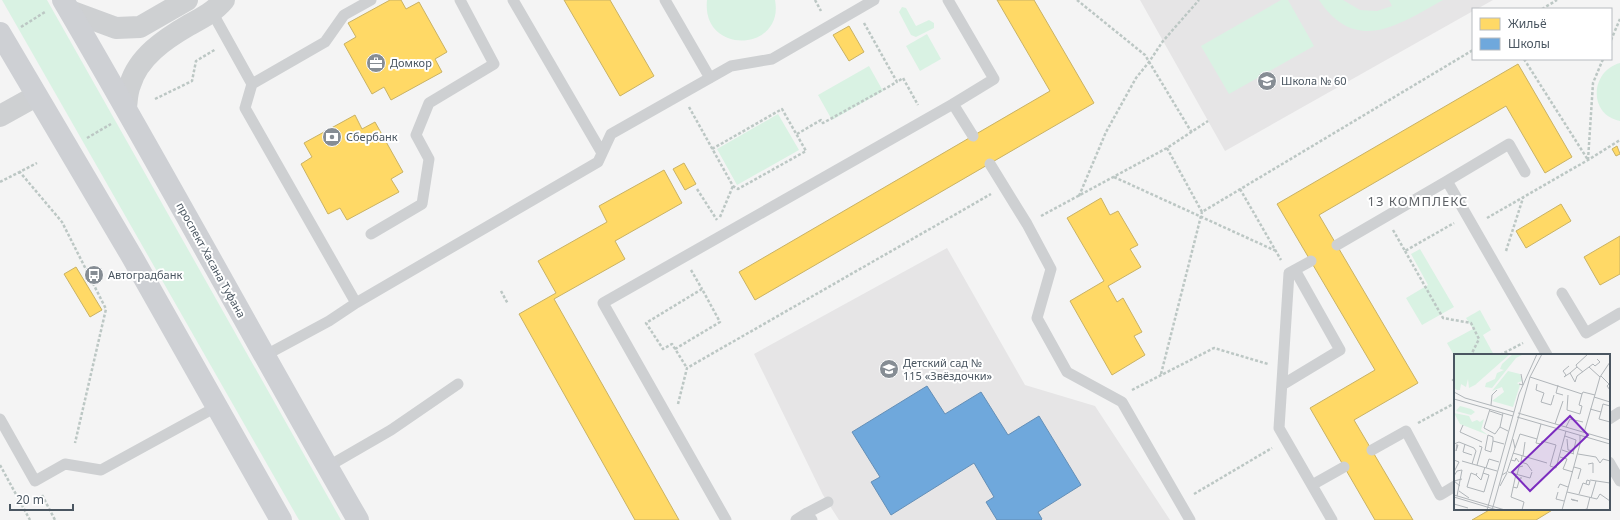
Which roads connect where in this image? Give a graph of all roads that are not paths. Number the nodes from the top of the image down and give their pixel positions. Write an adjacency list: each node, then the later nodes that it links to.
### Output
1 (187, 0): 8 (street)
2 (370, 0): 12 (lane)
3 (460, 0): 22 (lane)
4 (513, 0): 18 (lane)
5 (665, 0): 11 (lane)
6 (874, 0): 11 (lane)
7 (948, 0): 14 (lane)
8 (62, 6): 15 (main road, проспект Хасана Туфана)
9 (218, 6): 12 (lane); 15 (street)
10 (9, 31): 13 (main road)
11 (710, 78): 18 (lane)
12 (252, 84): 27 (lane)
13 (36, 96): 16 (street); 33 (main road)
14 (953, 104): 17 (lane); 48 (lane)
15 (121, 114): 30 (main road, проспект Хасана Туфана)
16 (0, 116)
17 (972, 136)
18 (602, 153): 27 (lane)
19 (990, 164): 50 (lane)
20 (1525, 172): 21 (lane)
21 (1447, 181): 23 (lane); 29 (lane)
22 (371, 234)
23 (1337, 246)
24 (1311, 261): 25 (lane)
25 (1292, 271): 32 (lane); 32 (lane)
26 (1562, 293): 28 (lane)
27 (356, 303): 30 (lane)
28 (1620, 313)
29 (1546, 354)
30 (264, 356): 39 (main road, проспект Хасана Туфана)
31 (458, 384): 39 (lane)
32 (1282, 386): 42 (lane)
33 (216, 407): 36 (lane); 46 (main road)
34 (1620, 412): 35 (lane)
35 (1610, 418)
36 (0, 419)
37 (1372, 450): 43 (lane)
38 (1610, 464): 41 (lane)
39 (327, 467): 47 (main road, проспект Хасана Туфана)
40 (1344, 467): 42 (lane)
41 (1620, 481)
42 (1312, 485): 51 (lane)
43 (1454, 487)
44 (828, 502): 45 (lane)
45 (809, 516): 49 (lane)
46 (281, 520)
47 (358, 520)
48 (726, 520)
49 (796, 520)
50 (1190, 520)
51 (1332, 520)

